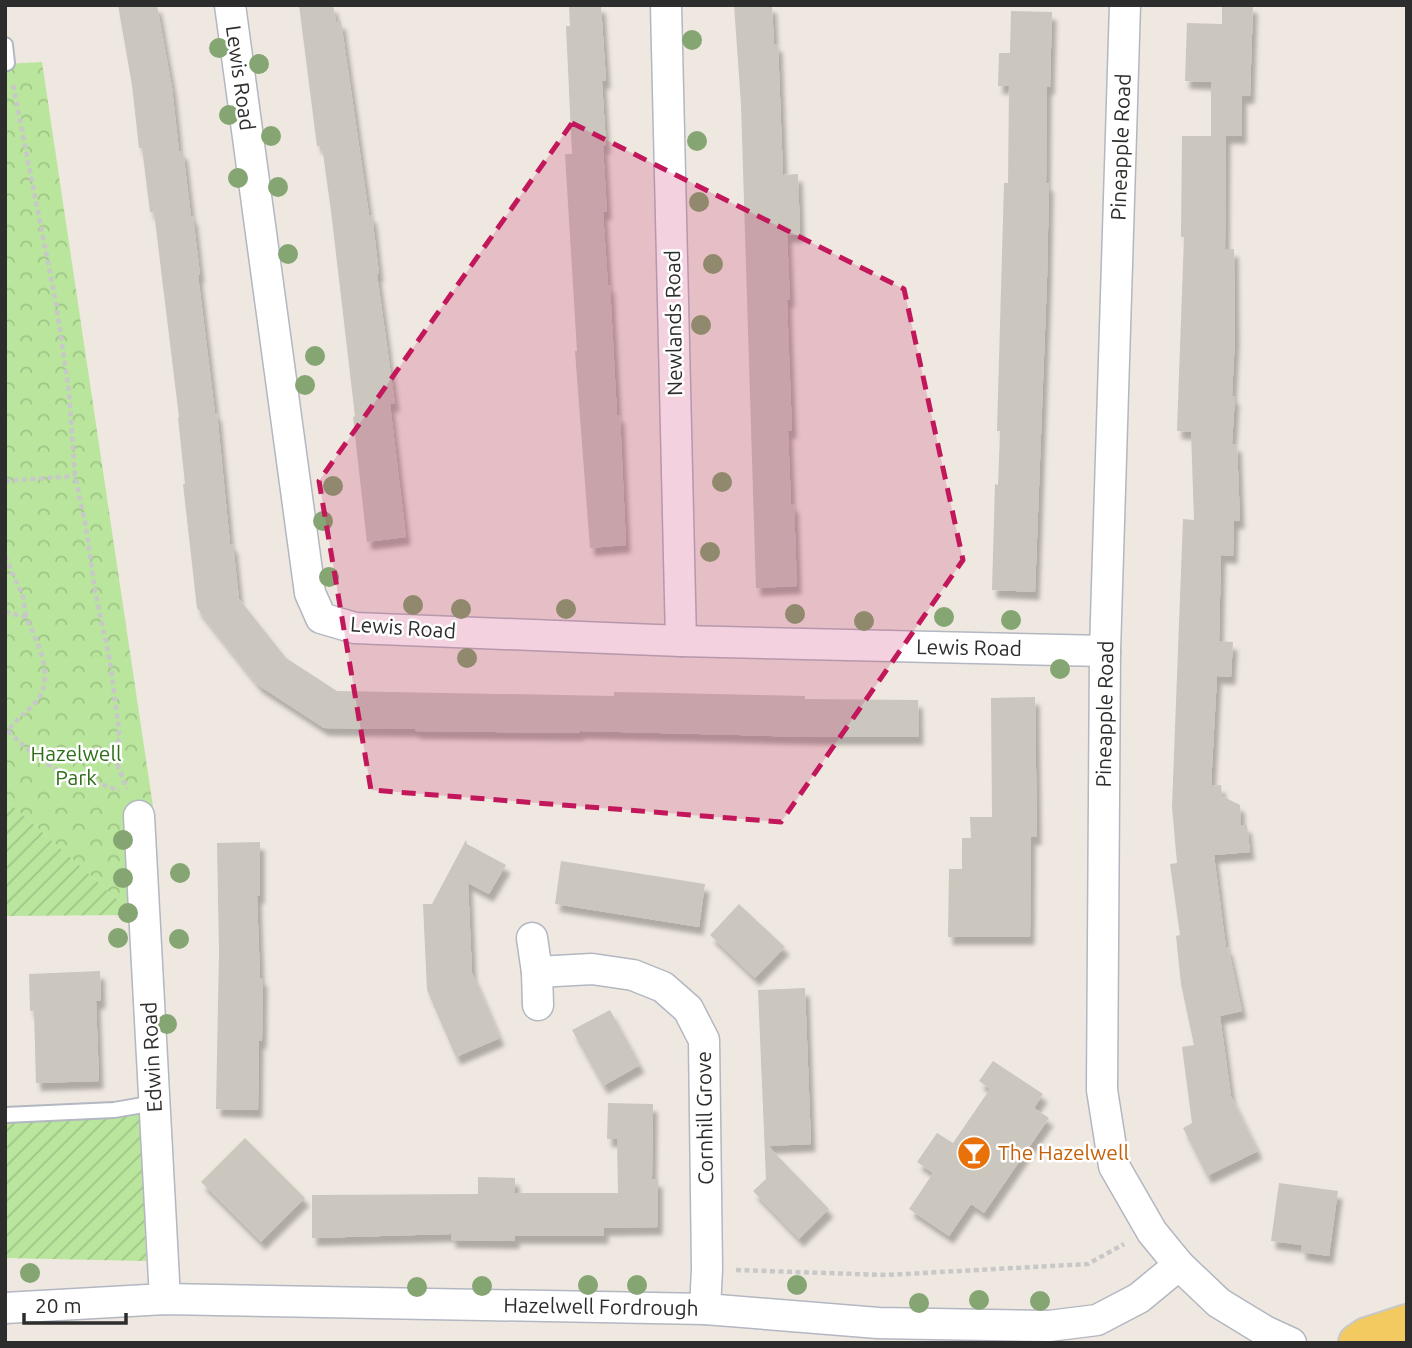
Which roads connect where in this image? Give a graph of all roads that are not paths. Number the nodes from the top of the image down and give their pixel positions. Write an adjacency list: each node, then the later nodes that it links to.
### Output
1 (230, 5): 6 (street, Lewis Road)
2 (667, 5): 6 (street, Newlands Road)
3 (1125, 5): 7 (street, Pineapple Road)
4 (5, 45): 5 (lane)
5 (7, 62)
6 (681, 641): 7 (street, Lewis Road)
7 (1105, 651): 14 (street, Pineapple Road)
8 (134, 806): 12 (street, Edwin Road)
9 (532, 938): 10 (street)
10 (537, 972): 11 (street); 17 (street, Cornhill Grove)
11 (538, 1005)
12 (155, 1103): 13 (lane); 15 (street, Edwin Road)
13 (5, 1115)
14 (1180, 1265): 19 (street, Hazelwell Fordrough); 20 (street, Pineapple Road)
15 (165, 1299): 16 (street, Hazelwell Fordrough); 17 (street, Hazelwell Fordrough)
16 (5, 1308)
17 (705, 1309): 19 (street, Hazelwell Fordrough)
18 (1407, 1324): 21 (main road)
19 (876, 1333)
20 (1291, 1343)
21 (1358, 1343)

